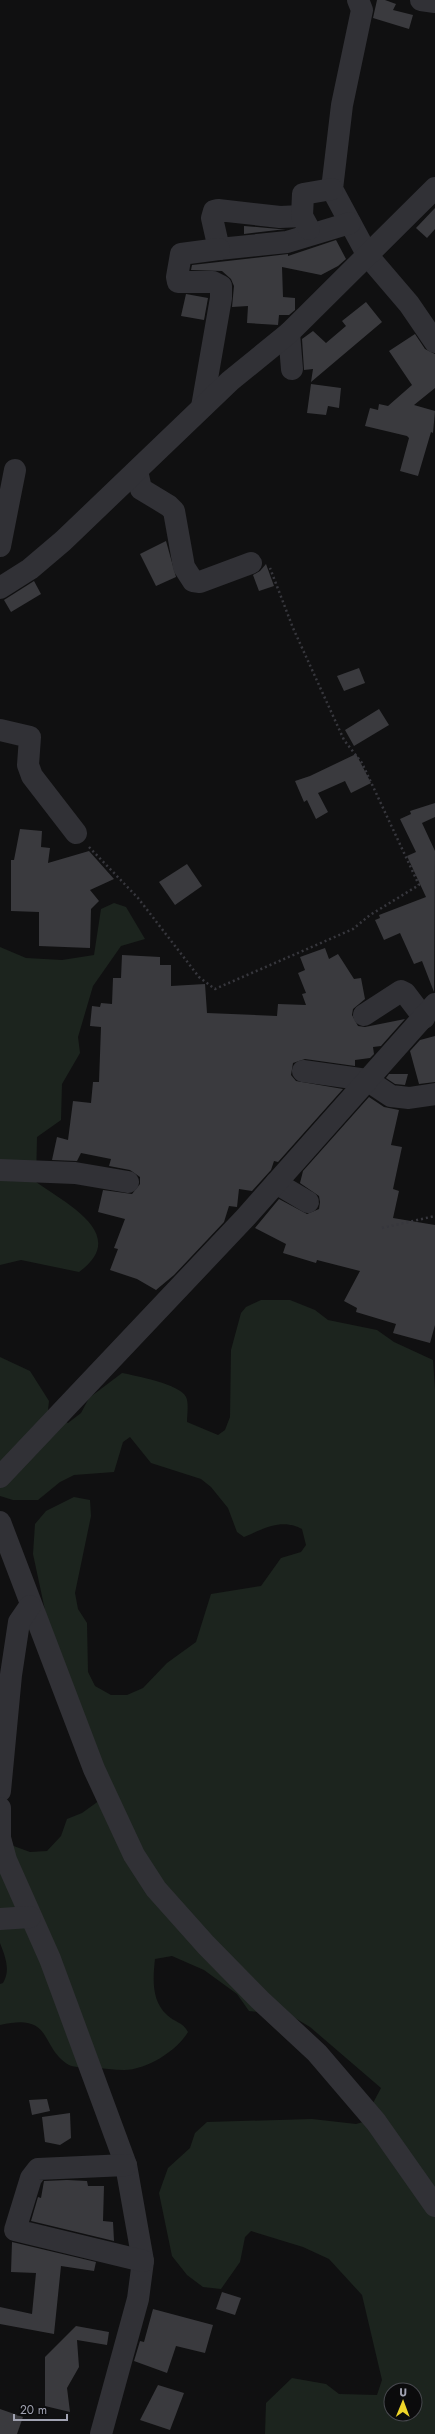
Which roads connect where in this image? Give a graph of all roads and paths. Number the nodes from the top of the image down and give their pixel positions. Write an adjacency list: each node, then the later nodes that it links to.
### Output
1 (358, 0): 5 (street)
2 (421, 0): 3 (street)
3 (435, 2)
4 (435, 188): 10 (street)
5 (332, 189): 6 (street); 7 (street)
6 (302, 216): 8 (street); 9 (street)
7 (350, 223): 8 (street); 10 (street)
8 (312, 236): 9 (street)
9 (218, 249): 14 (street)
10 (368, 256): 11 (street); 12 (street)
11 (289, 333): 13 (street); 14 (street)
12 (435, 342)
13 (292, 369)
14 (202, 407): 16 (street)
15 (15, 470): 17 (street)
16 (137, 471): 18 (street); 19 (street)
17 (0, 546)
18 (251, 563): 21 (path)
19 (0, 588)
20 (0, 730): 21 (street)
21 (76, 833)
22 (429, 1011): 23 (street); 25 (street)
23 (364, 1015)
24 (303, 1071): 25 (street)
25 (367, 1080): 26 (street); 29 (street)
26 (435, 1094)
27 (0, 1170): 28 (street)
28 (128, 1182)
29 (276, 1183): 30 (street); 33 (street)
30 (308, 1202)
31 (435, 1216): 32 (path)
32 (382, 1228)
33 (0, 1477)
34 (0, 1522): 35 (street)
35 (30, 1606): 36 (street); 41 (street)
36 (0, 1791)
37 (0, 1808): 38 (street)
38 (30, 1917): 39 (street); 40 (street)
39 (0, 1919)
40 (126, 2165): 42 (street); 42 (street)
41 (435, 2206)
42 (143, 2261): 43 (street)
43 (101, 2434)

